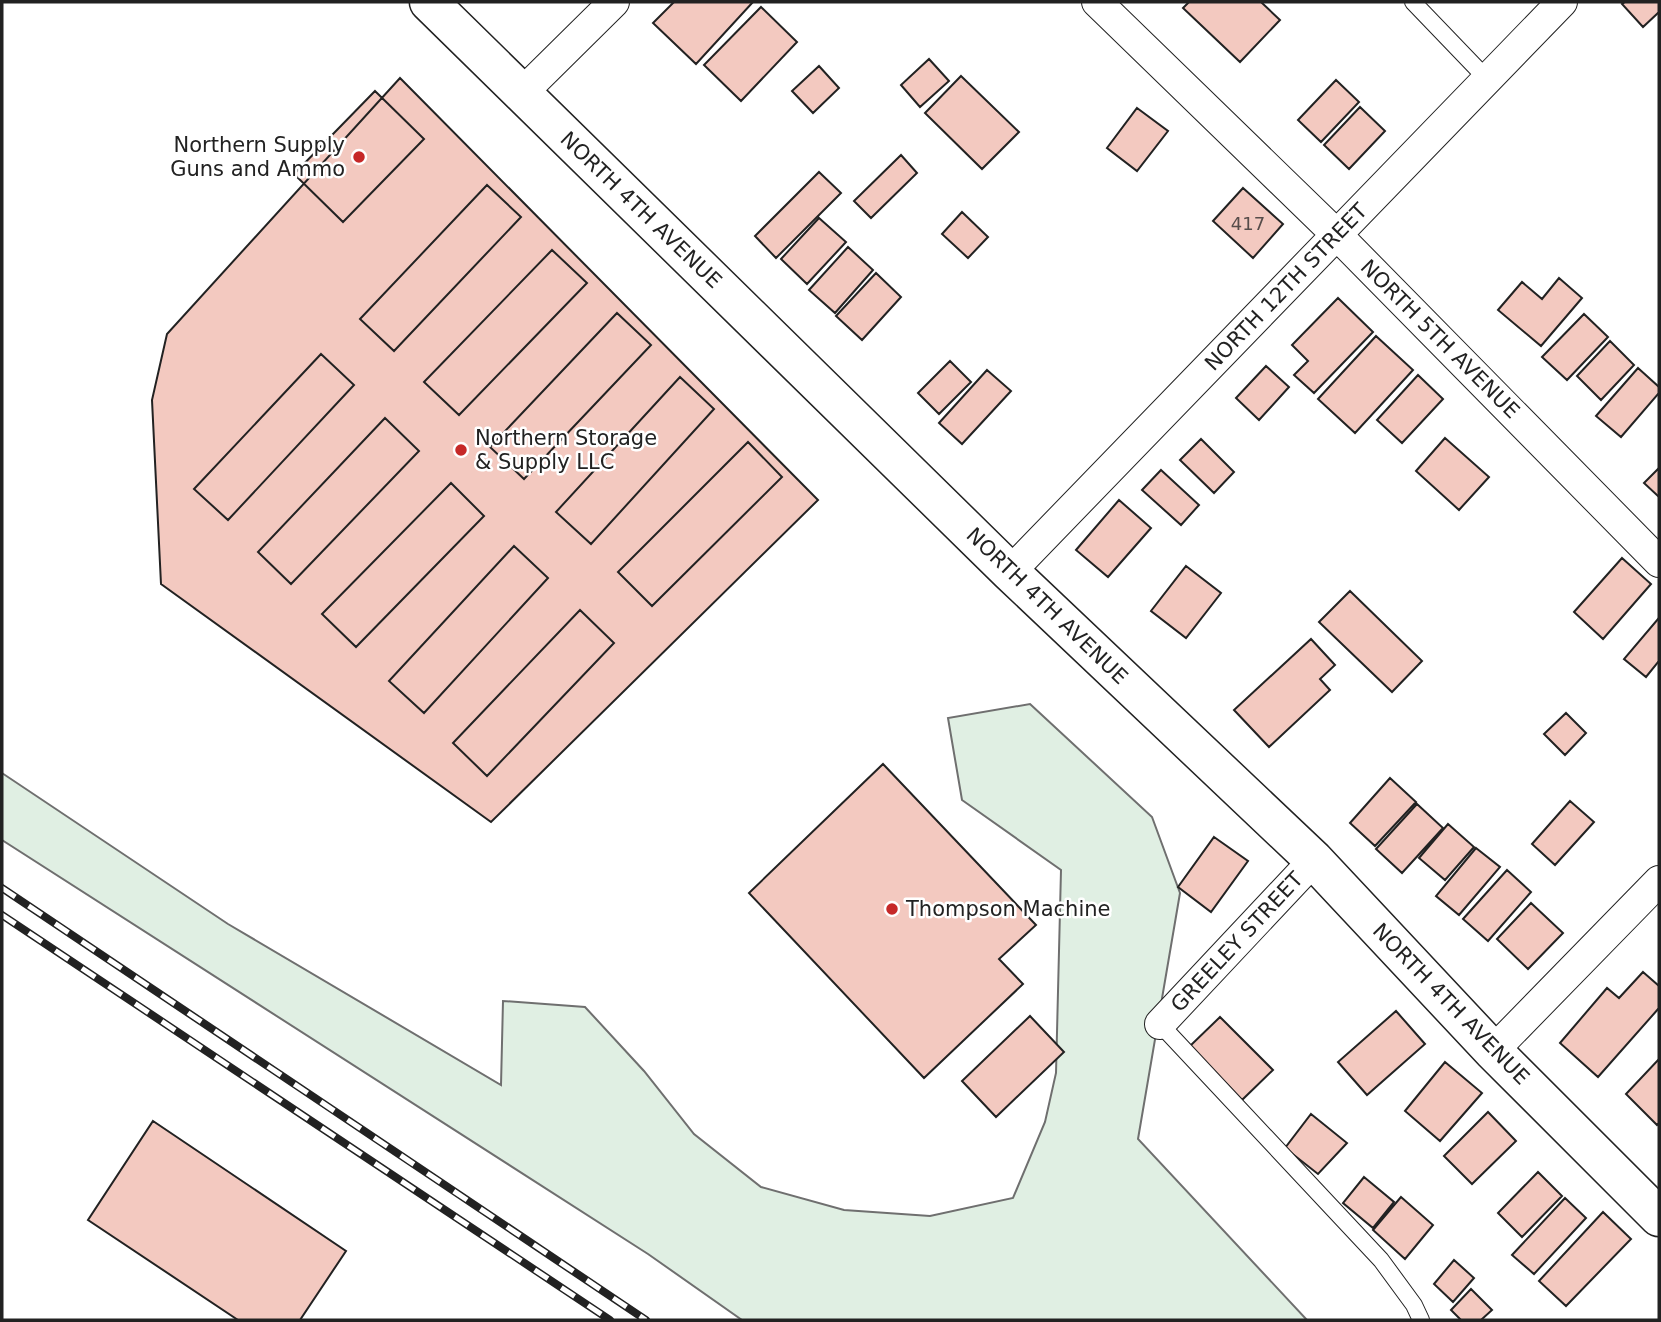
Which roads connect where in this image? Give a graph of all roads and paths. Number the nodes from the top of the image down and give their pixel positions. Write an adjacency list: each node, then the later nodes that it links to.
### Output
1 (429, 2): 7 (main road, NORTH 4TH AVENUE)
2 (614, 2): 7 (street)
3 (1097, 2): 8 (street, NORTH 5TH AVENUE)
4 (1413, 2): 6 (lane)
5 (1562, 2): 6 (street, NORTH 12TH STREET)
6 (1487, 79): 8 (street, NORTH 12TH STREET)
7 (522, 93): 10 (main road, NORTH 4TH AVENUE)
8 (1336, 234): 9 (street, NORTH 5TH AVENUE); 10 (street, NORTH 12TH STREET)
9 (1659, 562)
10 (1010, 572): 11 (main road, NORTH 4TH AVENUE)
11 (1314, 860): 13 (street, GREELEY STREET); 14 (main road, NORTH 4TH AVENUE)
12 (1659, 881): 14 (street)
13 (1160, 1024): 16 (lane)
14 (1493, 1051): 15 (main road, NORTH 4TH AVENUE)
15 (1659, 1217)
16 (1421, 1320)

